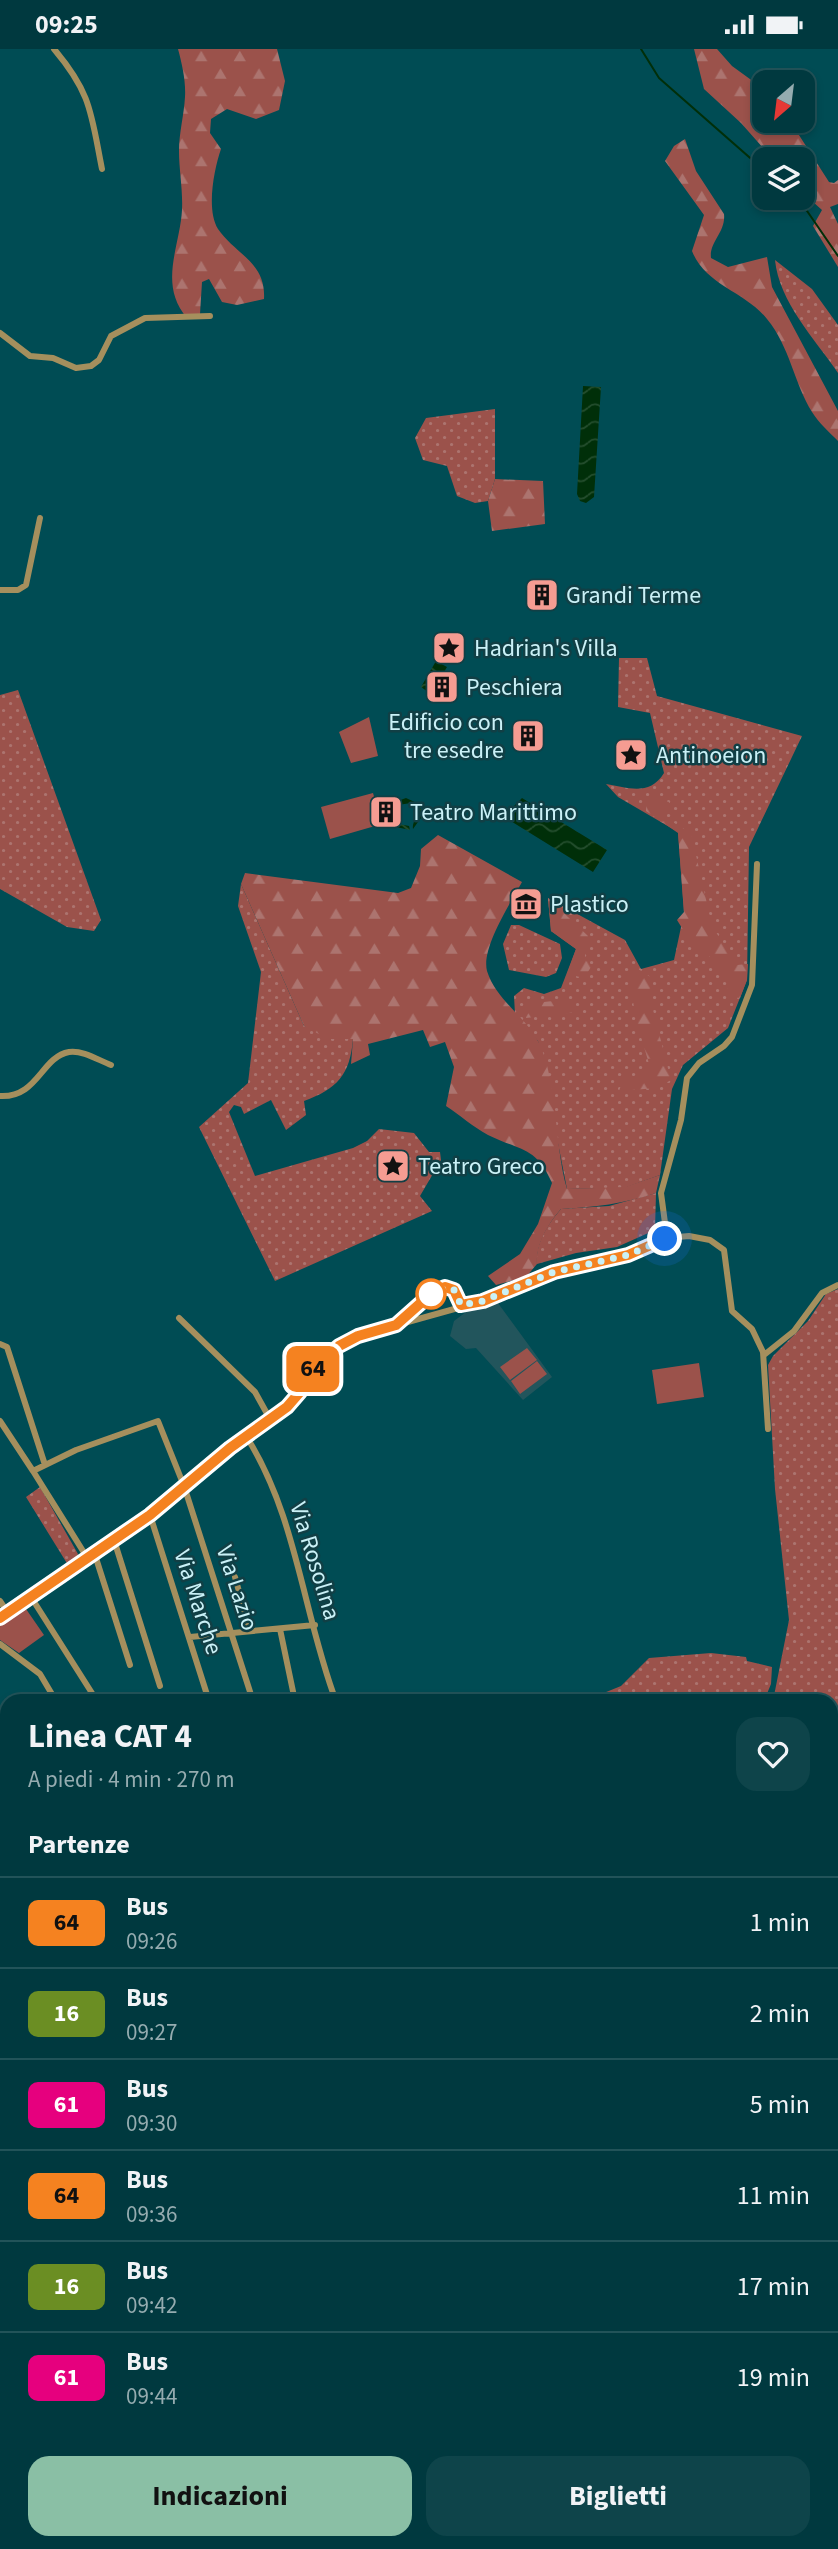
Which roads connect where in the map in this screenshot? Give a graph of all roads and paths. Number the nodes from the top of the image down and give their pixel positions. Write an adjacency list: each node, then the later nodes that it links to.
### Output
1 (54, 49): 2 (street)
2 (102, 169)
3 (210, 316): 4 (street)
4 (0, 333)
5 (40, 518): 6 (street)
6 (0, 590)
7 (757, 864): 10 (street)
8 (111, 1065): 9 (street)
9 (0, 1095)
10 (667, 1238): 13 (street); 18 (street)
11 (838, 1285): 18 (street)
12 (420, 1305): 13 (street); 14 (street); 16 (street)
13 (461, 1305): 14 (street)
14 (429, 1317): 16 (street)
15 (178, 1318): 19 (street)
16 (396, 1325): 19 (street)
17 (0, 1344): 23 (street)
18 (764, 1355): 21 (street)
19 (270, 1419): 22 (street)
20 (0, 1421): 24 (street)
21 (768, 1429)
22 (246, 1436): 25 (street); 34 (street, Via Rosolina)
23 (45, 1465): 24 (street); 25 (street, Via Lazio)
24 (33, 1471): 28 (street)
25 (184, 1486): 26 (street); 37 (street, Via Lazio)
26 (150, 1515): 27 (street); 38 (street, Via Marche)
27 (114, 1540): 28 (street); 41 (street)
28 (92, 1557): 30 (street); 40 (street)
29 (235, 1577): 36 (street)
30 (31, 1597): 32 (street); 43 (street)
31 (0, 1601): 32 (street)
32 (8, 1613): 33 (street)
33 (0, 1618)
34 (315, 1625): 35 (street); 47 (street, Via Rosolina)
35 (280, 1629): 36 (street); 46 (street)
36 (250, 1631): 37 (street)
37 (230, 1632): 38 (street); 45 (street, Via Lazio)
38 (190, 1637): 44 (street, Via Marche)
39 (0, 1644): 42 (street)
40 (130, 1665)
41 (160, 1686)
42 (51, 1694)
43 (93, 1694)
44 (207, 1694)
45 (251, 1694)
46 (294, 1694)
47 (334, 1694)

